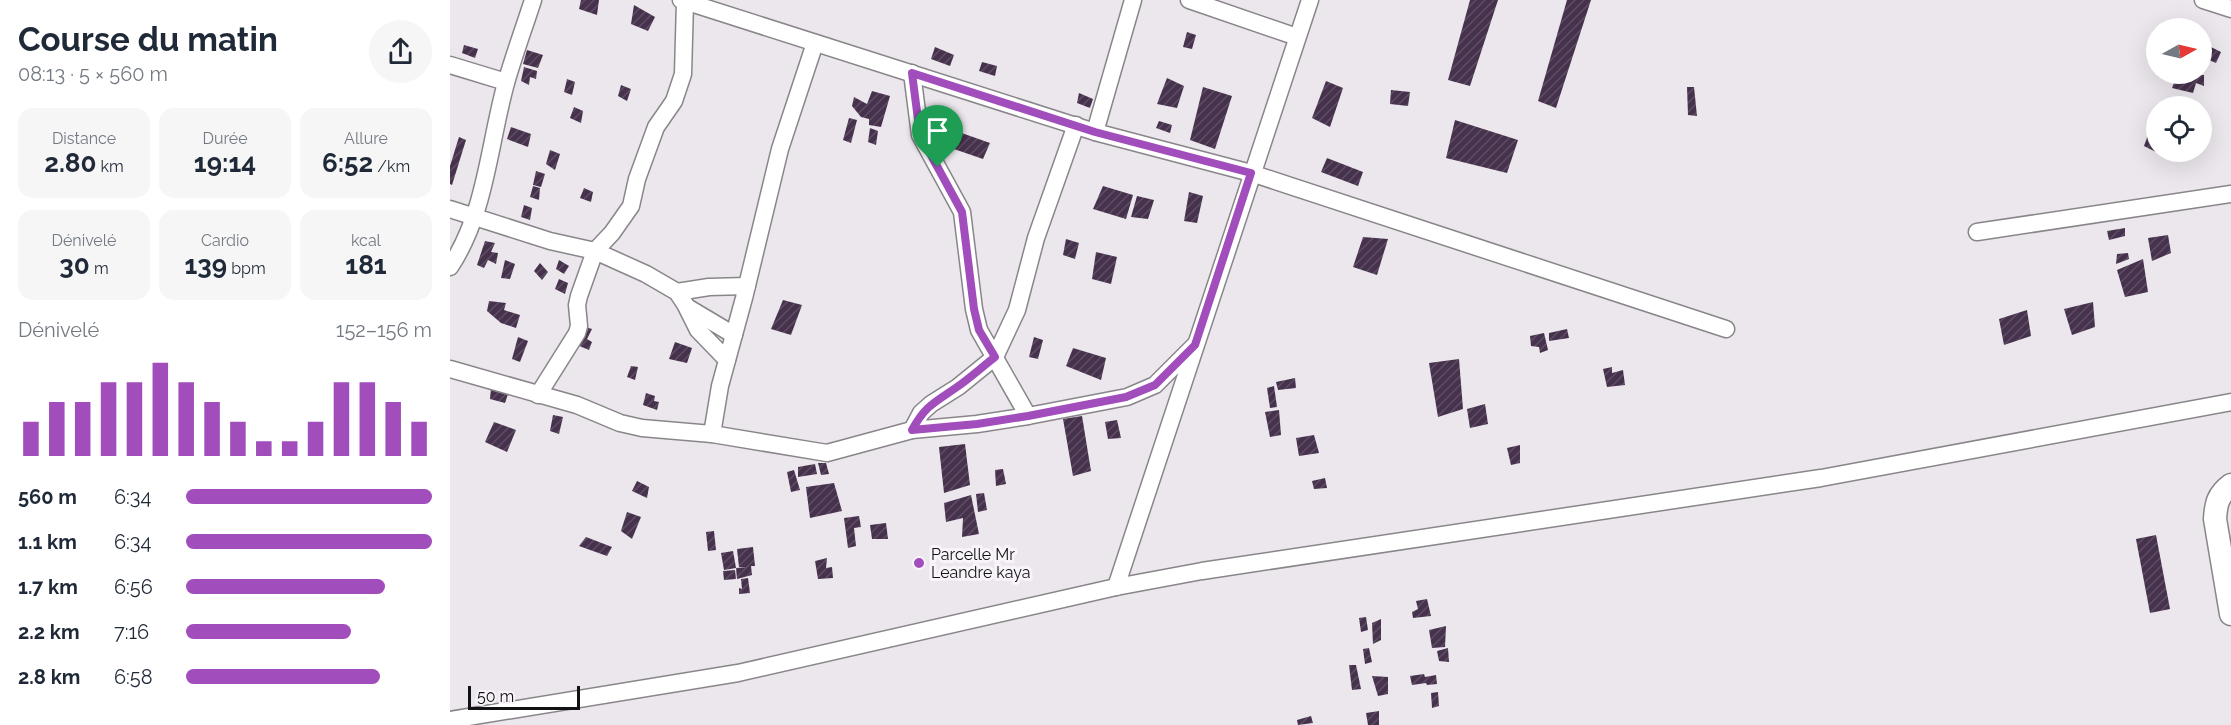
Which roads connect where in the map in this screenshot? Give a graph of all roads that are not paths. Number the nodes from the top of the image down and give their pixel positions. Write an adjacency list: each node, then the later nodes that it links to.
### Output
1 (533, 0): 12 (street)
2 (1133, 0): 14 (street)
3 (1189, 0): 8 (street)
4 (1310, 0): 8 (street)
5 (2203, 0): 7 (street)
6 (683, 1): 9 (street); 20 (street)
7 (2231, 9)
8 (1298, 37): 15 (street)
9 (815, 43): 11 (street); 22 (street)
10 (450, 65): 12 (street)
11 (912, 73): 13 (street); 27 (street)
12 (506, 82): 18 (street)
13 (1076, 125): 14 (street); 27 (street)
14 (1095, 132): 15 (street)
15 (1251, 173): 24 (street); 26 (street)
16 (2231, 194): 19 (street)
17 (450, 209): 18 (street)
18 (474, 216): 20 (street); 21 (street)
19 (1977, 232)
20 (595, 251): 23 (street); 30 (street)
21 (450, 267)
22 (747, 286): 23 (street); 25 (street)
23 (682, 299): 25 (street); 28 (street)
24 (1726, 329)
25 (734, 335): 28 (street)
26 (1195, 345): 32 (street); 36 (street)
27 (995, 357): 32 (street); 33 (street)
28 (727, 360): 34 (street)
29 (450, 369): 30 (street)
30 (538, 394): 34 (street)
31 (2231, 402): 36 (street)
32 (1028, 416): 33 (street)
33 (912, 430): 34 (street)
34 (712, 434)
35 (2231, 485): 37 (street)
36 (1116, 587): 38 (street)
37 (2231, 613)
38 (450, 720)

